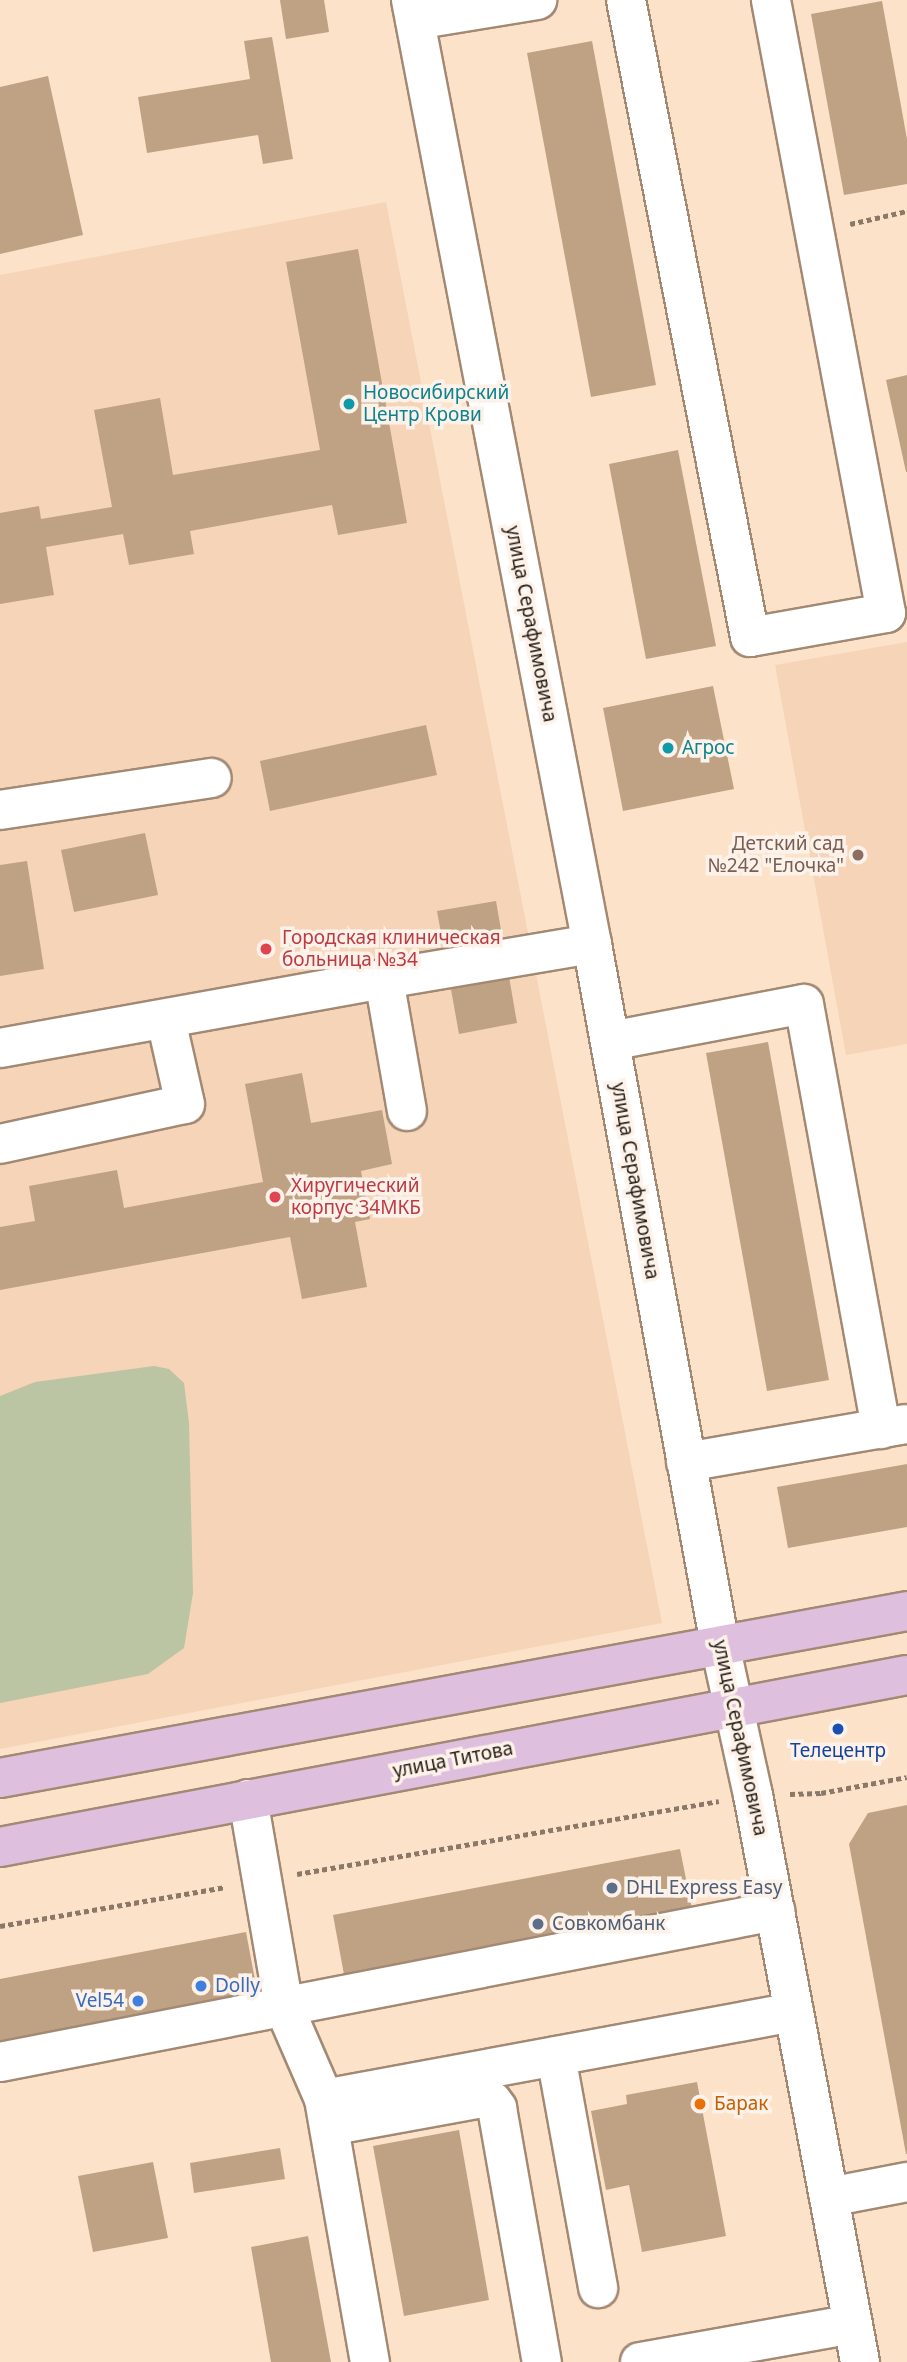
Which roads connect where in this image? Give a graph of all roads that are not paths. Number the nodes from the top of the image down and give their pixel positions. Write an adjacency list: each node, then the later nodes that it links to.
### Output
1 (537, 0): 4 (street)
2 (626, 0): 3 (street)
3 (771, 0)
4 (413, 10): 7 (street, улица Серафимовича)
5 (212, 778): 6 (street)
6 (0, 810)
7 (592, 944): 8 (street); 10 (street, улица Серафимовича)
8 (384, 979): 9 (street); 12 (street)
9 (166, 1020): 11 (street); 13 (street)
10 (610, 1041): 14 (street); 15 (street, улица Серафимовича)
11 (0, 1048)
12 (407, 1111)
13 (0, 1144)
14 (894, 1426): 15 (street)
15 (686, 1462): 17 (street, улица Серафимовича)
16 (907, 1611): 17 (main road)
17 (720, 1645): 19 (street, улица Серафимовича); 20 (main road)
18 (907, 1675): 19 (main road, улица Титова)
19 (734, 1707): 21 (main road, улица Титова); 23 (street, улица Серафимовича)
20 (0, 1778)
21 (248, 1799): 22 (main road, улица Титова); 24 (street)
22 (0, 1847)
23 (775, 1912): 24 (street); 25 (street, улица Серафимовича)
24 (285, 2007): 27 (street); 28 (street)
25 (794, 2012): 26 (street); 30 (street, улица Серафимовича)
26 (556, 2056): 28 (street); 31 (street)
27 (0, 2062)
28 (327, 2113): 33 (street); 34 (street)
29 (907, 2182): 30 (street)
30 (829, 2197): 32 (street, улица Серафимовича)
31 (598, 2288)
32 (853, 2323): 35 (street); 36 (street, улица Серафимовича)
33 (370, 2362)
34 (542, 2362)
35 (640, 2362)
36 (860, 2362)

